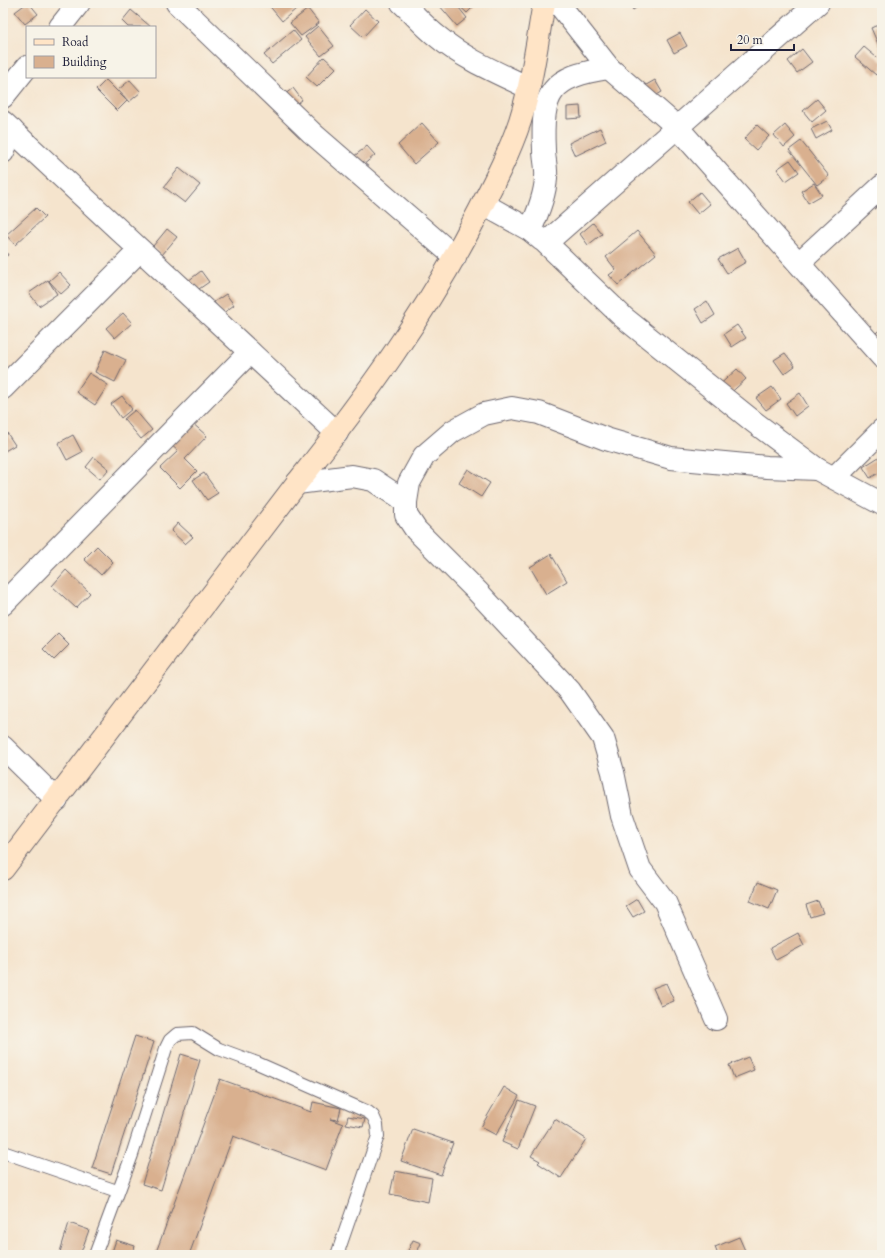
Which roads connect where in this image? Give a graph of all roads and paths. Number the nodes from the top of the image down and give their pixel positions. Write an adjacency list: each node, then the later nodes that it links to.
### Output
1 (79, 3): 7 (street)
2 (177, 3): 19 (street)
3 (402, 3): 10 (street)
4 (544, 3): 10 (main road)
5 (558, 3): 9 (street)
6 (818, 3): 13 (street)
7 (61, 26)
8 (26, 68): 11 (street)
9 (609, 68): 13 (street); 17 (street)
10 (529, 88): 16 (main road)
11 (3, 97)
12 (7, 126): 14 (street); 18 (street)
13 (677, 127): 17 (street); 20 (street)
14 (3, 152)
15 (882, 186): 20 (street)
16 (483, 204): 17 (street); 19 (main road)
17 (538, 237): 26 (street)
18 (140, 250): 21 (street); 23 (street)
19 (455, 257): 25 (main road)
20 (799, 263): 22 (street)
21 (250, 352): 25 (street); 30 (street)
22 (882, 357)
23 (3, 388)
24 (882, 430): 26 (street)
25 (337, 433): 27 (main road)
26 (826, 473): 28 (street); 29 (street)
27 (297, 483): 28 (street); 32 (main road)
28 (406, 502): 34 (street)
29 (882, 504)
30 (3, 604)
31 (3, 747): 32 (street)
32 (57, 800): 33 (main road)
33 (3, 869)
34 (716, 1019)
35 (3, 1152): 36 (lane)
36 (117, 1191): 37 (lane); 38 (lane)
37 (95, 1255)
38 (337, 1255)

